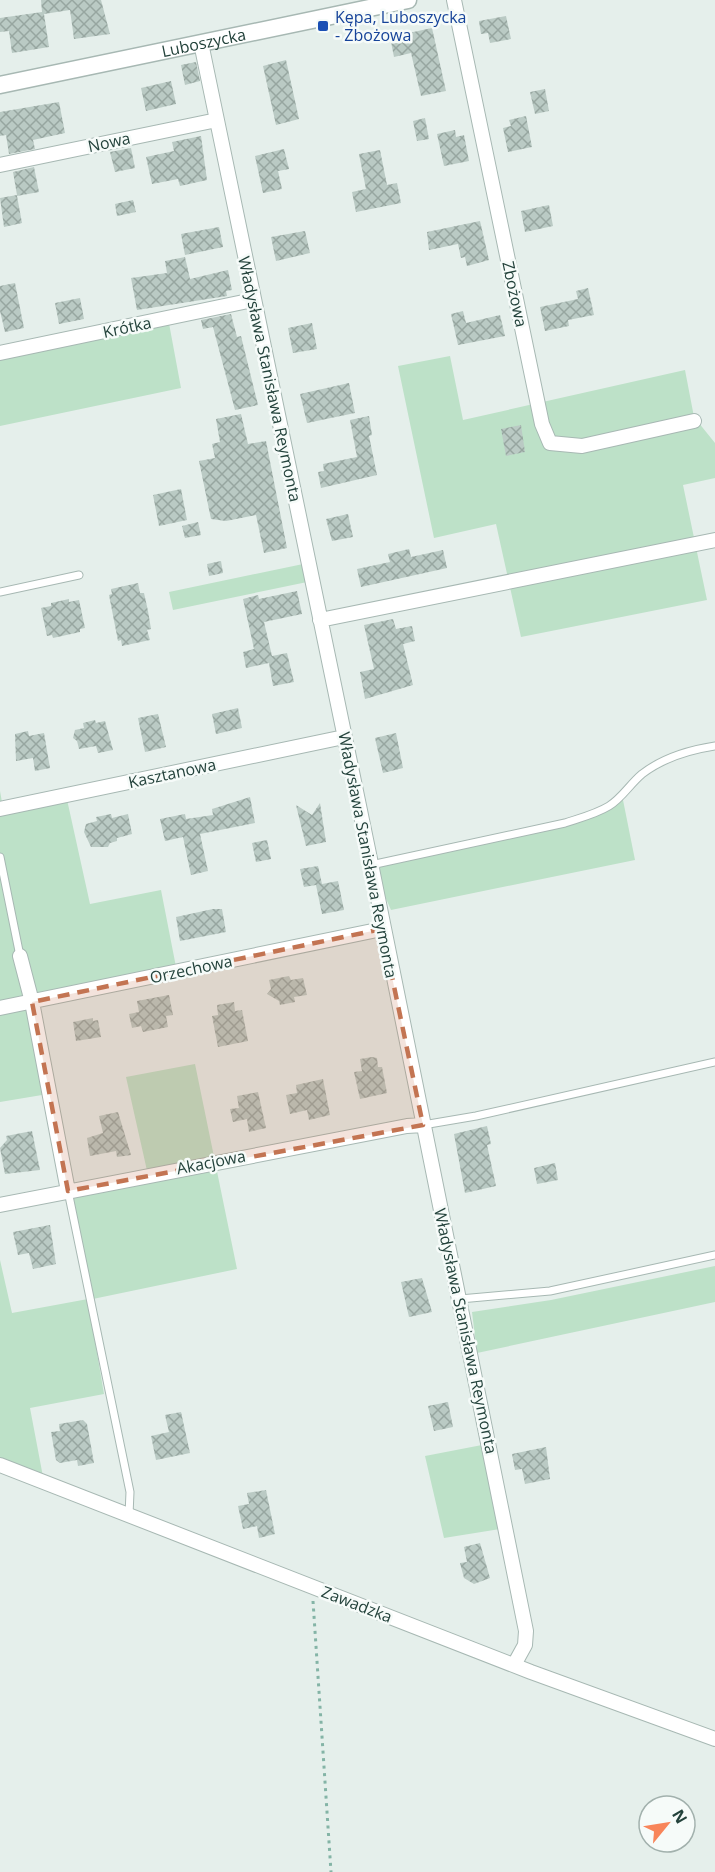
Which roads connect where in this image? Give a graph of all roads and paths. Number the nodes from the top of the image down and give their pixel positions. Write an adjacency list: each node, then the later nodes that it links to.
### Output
1 (408, 0): 3 (street, Luboszycka)
2 (453, 0): 9 (street, Zbożowa)
3 (201, 43): 4 (street, Luboszycka); 5 (street, Władysława Stanisława Reymonta)
4 (0, 85)
5 (217, 120): 6 (street, Nowa); 7 (street, Władysława Stanisława Reymonta)
6 (0, 165)
7 (254, 300): 8 (street, Krótka); 13 (street, Władysława Stanisława Reymonta)
8 (0, 353)
9 (694, 421)
10 (715, 540): 13 (street)
11 (79, 575): 12 (lane)
12 (0, 592)
13 (320, 620): 14 (street, Władysława Stanisława Reymonta)
14 (345, 736): 16 (street, Kasztanowa); 18 (street, Władysława Stanisława Reymonta)
15 (715, 746): 18 (lane)
16 (0, 809)
17 (0, 857): 20 (lane)
18 (371, 865): 19 (street, Władysława Stanisława Reymonta)
19 (382, 929): 21 (street, Orzechowa); 24 (street, Władysława Stanisława Reymonta)
20 (20, 956): 21 (street)
21 (32, 1002): 22 (street, Orzechowa); 25 (street)
22 (0, 1008)
23 (715, 1062): 24 (lane)
24 (423, 1125): 25 (street, Akacjowa); 28 (street, Władysława Stanisława Reymonta)
25 (68, 1191): 26 (street, Akacjowa); 30 (lane)
26 (0, 1205)
27 (715, 1255): 28 (lane)
28 (460, 1299): 32 (street, Władysława Stanisława Reymonta)
29 (0, 1464): 30 (street, Zawadzka)
30 (129, 1515): 31 (street, Zawadzka)
31 (311, 1586): 32 (street, Zawadzka); 34 (path)
32 (514, 1665): 33 (street, Zawadzka)
33 (715, 1739)
34 (331, 1872)

